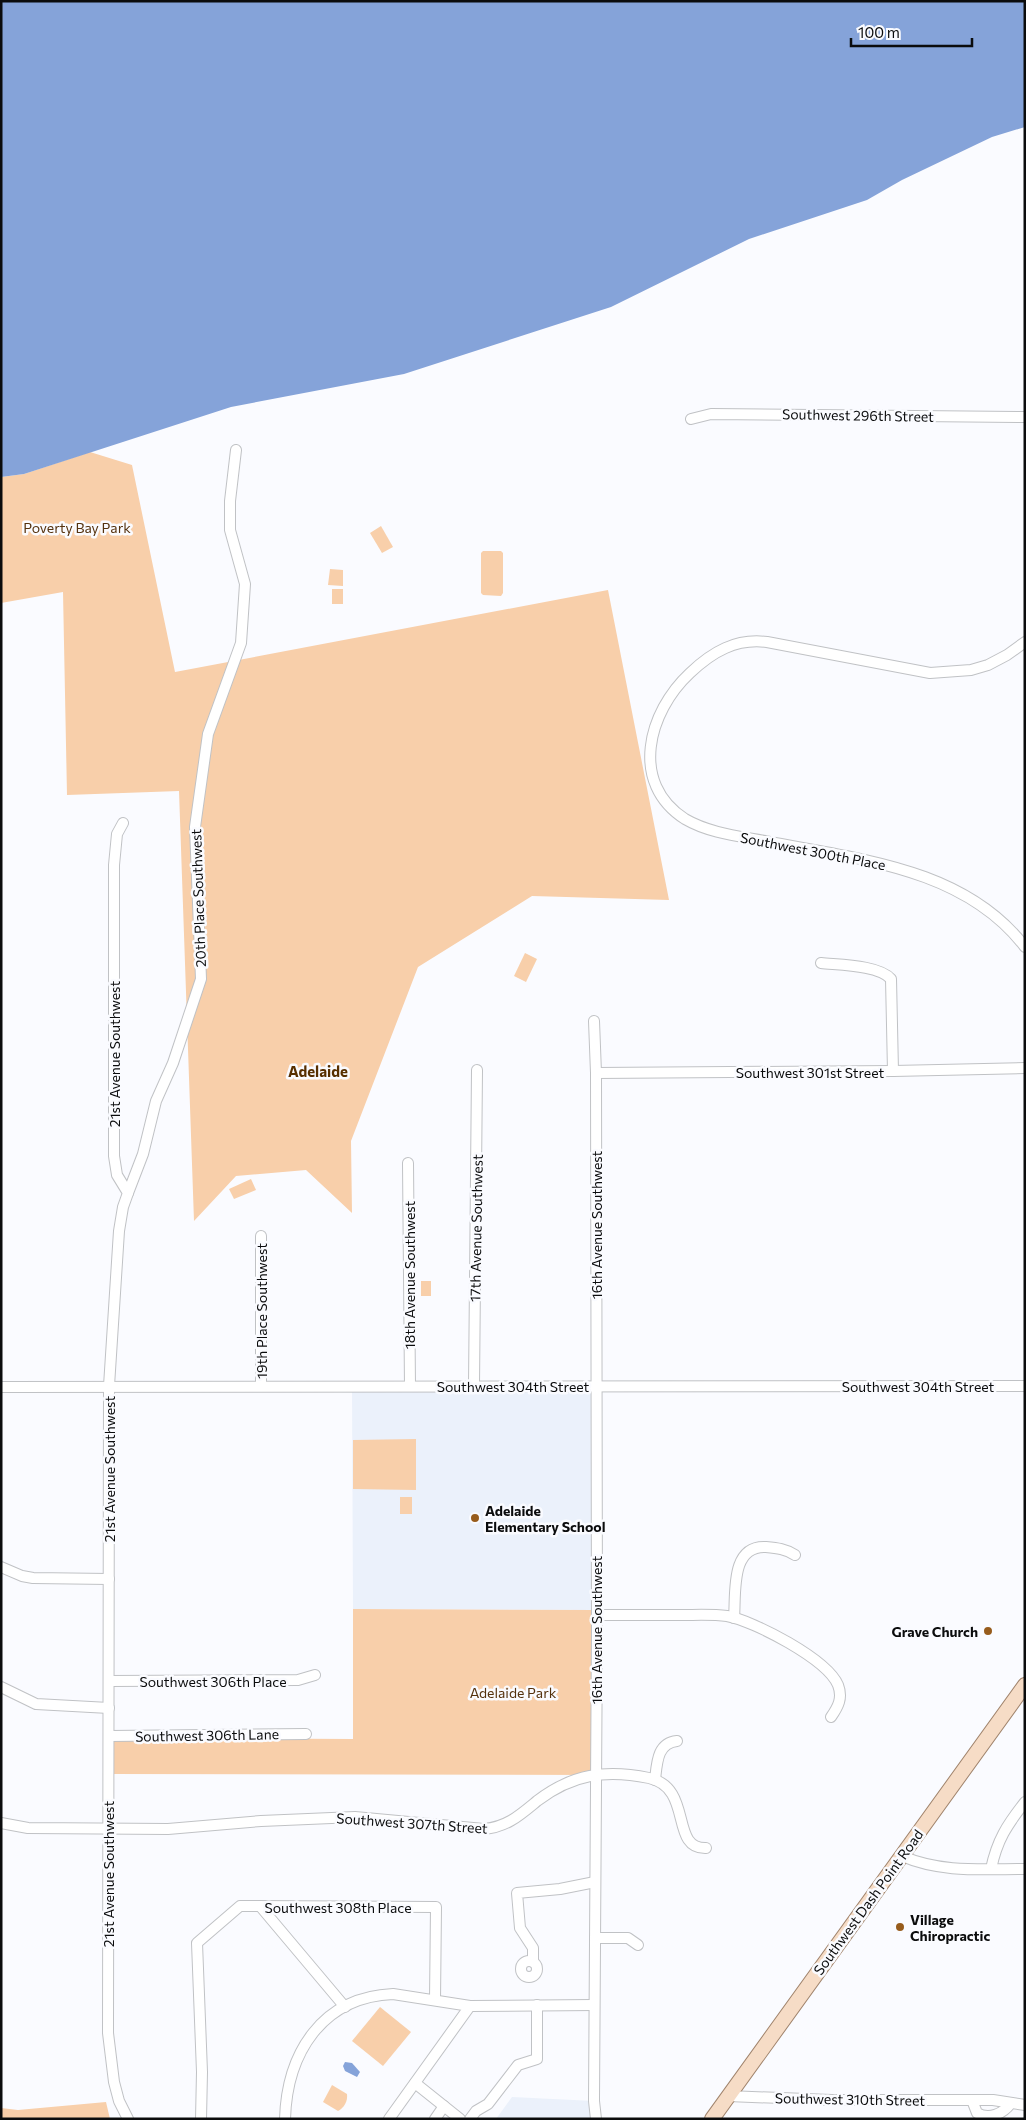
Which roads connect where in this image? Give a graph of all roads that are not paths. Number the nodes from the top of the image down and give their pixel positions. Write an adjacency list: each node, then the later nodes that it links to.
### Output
1 (1025, 416): 2 (street, Southwest 296th Street)
2 (692, 419)
3 (236, 450): 14 (street, 20th Place Southwest)
4 (1025, 642): 6 (street, Southwest 300th Place)
5 (123, 823): 14 (street, 21st Avenue Southwest)
6 (1025, 947)
7 (821, 963): 11 (street)
8 (594, 1021): 12 (street, 16th Avenue Southwest)
9 (1025, 1068): 11 (street, Southwest 301st Street)
10 (477, 1070): 20 (street, 17th Avenue Southwest)
11 (893, 1071): 12 (street, Southwest 301st Street)
12 (596, 1073): 21 (street, 16th Avenue Southwest)
13 (408, 1164): 19 (street, 18th Avenue Southwest)
14 (128, 1193): 17 (street, 21st Avenue Southwest)
15 (261, 1236): 18 (street, 19th Place Southwest)
16 (1, 1386): 17 (street, Southwest 304th Street)
17 (109, 1386): 18 (street, Southwest 304th Street); 25 (street, 21st Avenue Southwest)
18 (261, 1386): 19 (street, Southwest 304th Street)
19 (410, 1386): 20 (street, Southwest 304th Street)
20 (474, 1386): 21 (street, Southwest 304th Street)
21 (596, 1386): 22 (street, Southwest 304th Street); 26 (street, 16th Avenue Southwest)
22 (1025, 1386)
23 (795, 1555): 27 (street)
24 (1, 1567): 25 (street)
25 (109, 1579): 29 (street, 21st Avenue Southwest)
26 (597, 1615): 27 (street); 37 (street, 16th Avenue Southwest)
27 (734, 1618): 33 (street)
28 (316, 1675): 29 (street, Southwest 306th Place)
29 (109, 1681): 32 (street, 21st Avenue Southwest)
30 (1025, 1685): 43 (main road, Southwest Dash Point Road)
31 (1, 1687): 32 (street)
32 (109, 1708): 35 (street, 21st Avenue Southwest)
33 (831, 1717)
34 (306, 1734): 35 (street, Southwest 306th Lane)
35 (109, 1736): 41 (street, 21st Avenue Southwest)
36 (678, 1741): 38 (street)
37 (596, 1775): 38 (street, Southwest 307th Street); 41 (street, Southwest 307th Street); 46 (street, 16th Avenue Southwest)
38 (655, 1780): 42 (street)
39 (1025, 1802): 44 (street)
40 (1, 1823): 41 (street, Southwest 307th Street)
41 (107, 1828): 62 (street, 21st Avenue Southwest)
42 (706, 1848)
43 (902, 1856): 44 (street); 57 (main road, Southwest Dash Point Road)
44 (991, 1869): 45 (street)
45 (1025, 1869)
46 (595, 1882): 48 (street, 16th Avenue Southwest); 50 (street)
47 (260, 1906): 51 (street, Southwest 308th Place); 55 (street); 63 (street, Southwest 308th Place)
48 (595, 1938): 49 (street); 52 (street, 16th Avenue Southwest)
49 (638, 1945)
50 (533, 1962)
51 (435, 2000): 53 (street); 55 (street)
52 (594, 2005): 54 (street); 69 (street, 16th Avenue Southwest)
53 (470, 2006): 54 (street); 56 (street)
54 (537, 2006): 68 (street)
55 (344, 2007): 64 (street)
56 (415, 2083): 61 (street); 65 (street)
57 (728, 2096): 58 (street, Southwest 310th Street); 70 (main road, Southwest Dash Point Road)
58 (972, 2100): 59 (street, Southwest 310th Street); 59 (street)
59 (1011, 2104): 60 (street, Southwest 310th Street)
60 (1025, 2105)
61 (444, 2106): 66 (street); 67 (street)
62 (128, 2119)
63 (201, 2119)
64 (285, 2119)
65 (389, 2119)
66 (435, 2119)
67 (460, 2119)
68 (470, 2119)
69 (596, 2119)
70 (712, 2119)

